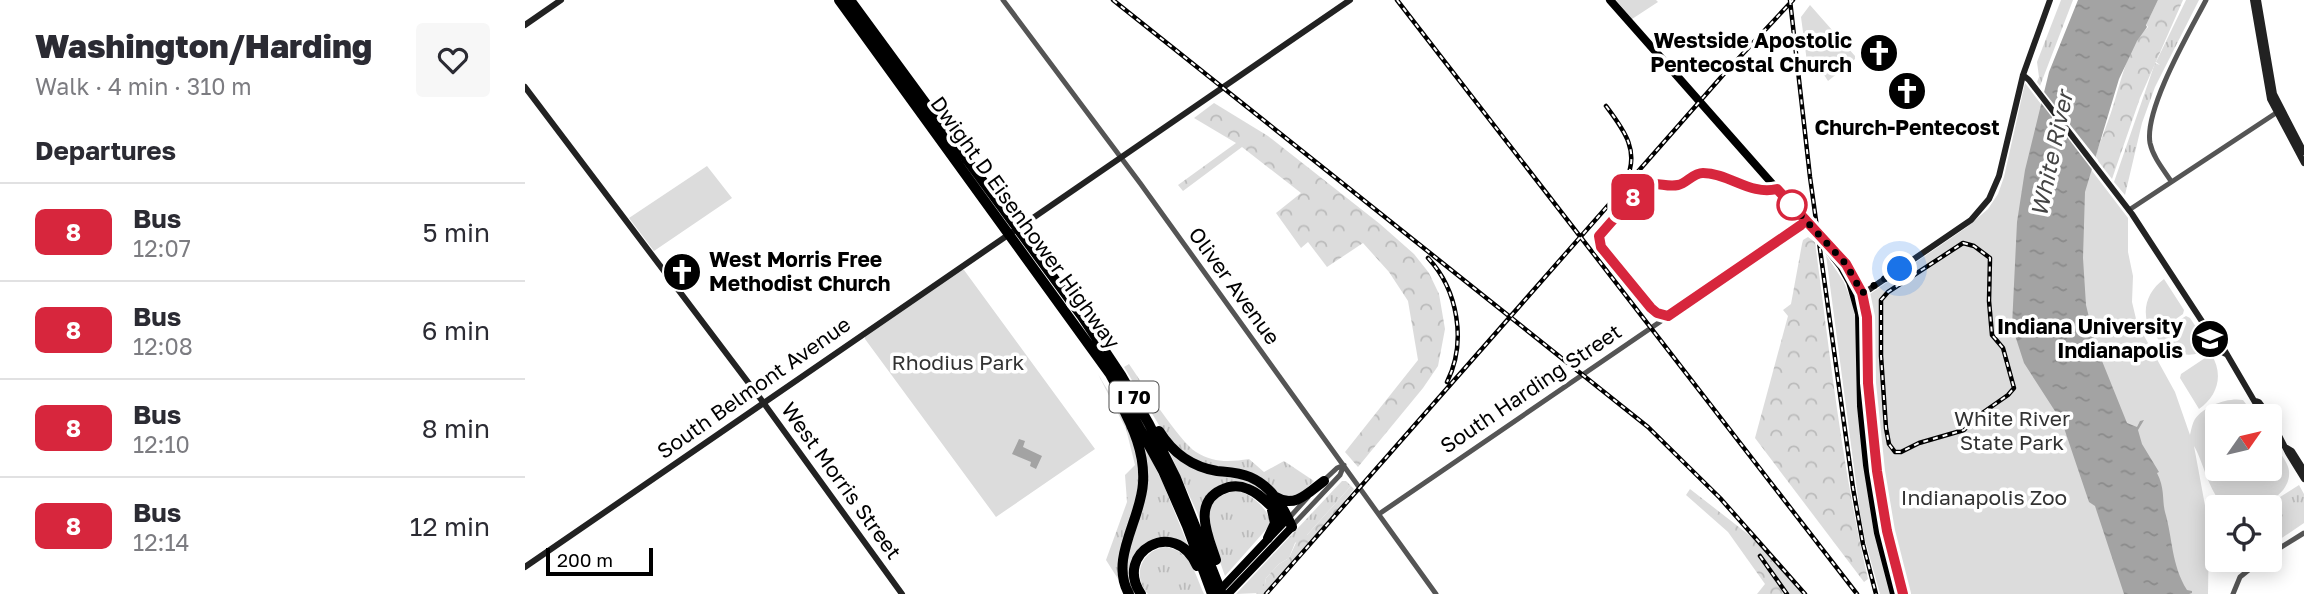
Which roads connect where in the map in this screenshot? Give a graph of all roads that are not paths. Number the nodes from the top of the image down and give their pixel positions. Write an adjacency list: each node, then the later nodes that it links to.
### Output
1 (561, 0): 10 (main road)
2 (839, 0): 20 (highway, Dwight D Eisenhower Highway / I 70)
3 (850, 0): 20 (highway, Dwight D Eisenhower Highway / I 70)
4 (1003, 0): 15 (street, Oliver Avenue)
5 (1350, 0): 15 (main road, South Belmont Avenue)
6 (1610, 0): 19 (main road)
7 (2050, 0): 11 (main road)
8 (2206, 0): 17 (street)
9 (2255, 0): 13 (main road); 14 (main road)
10 (525, 25)
11 (2023, 75): 18 (main road); 23 (main road)
12 (525, 87): 25 (main road, West Morris Street)
13 (2276, 113): 16 (main road); 17 (street)
14 (2304, 152)
15 (1121, 157): 25 (main road, South Belmont Avenue); 29 (street, Oliver Avenue)
16 (2304, 163)
17 (2171, 181): 18 (street)
18 (2129, 209): 26 (main road)
19 (1806, 222): 23 (main road); 35 (street, South Harding Street)
20 (1007, 223): 21 (highway, Dwight D Eisenhower Highway / I 70)
21 (1020, 239): 22 (highway, Dwight D Eisenhower Highway / I 70); 24 (highway, Dwight D Eisenhower Highway / I 70)
22 (1048, 285): 42 (highway, Dwight D Eisenhower Highway / I 70); 44 (highway)
23 (1859, 294): 48 (main road); 49 (main road)
24 (1106, 352): 33 (highway); 42 (highway, Dwight D Eisenhower Highway / I 70)
25 (763, 403): 40 (main road, South Belmont Avenue); 43 (main road, West Morris Street)
26 (2258, 404)
27 (2282, 440): 28 (main road)
28 (2287, 448): 30 (main road); 31 (main road)
29 (1345, 465): 32 (street); 35 (street, Oliver Avenue); 36 (street)
30 (2304, 470)
31 (2304, 478)
32 (1324, 481): 33 (highway); 36 (street)
33 (1273, 495): 36 (highway)
34 (1269, 506): 36 (highway); 38 (highway); 42 (highway)
35 (1379, 514): 47 (street, Oliver Avenue)
36 (1288, 522): 38 (main road); 46 (main road)
37 (2304, 533): 39 (street)
38 (1268, 538): 42 (main road)
39 (2282, 547)
40 (525, 566)
41 (2246, 572): 50 (street)
42 (1212, 585): 45 (highway); 46 (highway, Dwight D Eisenhower Highway / I 70)
43 (902, 594)
44 (1129, 594)
45 (1141, 594)
46 (1225, 594)
47 (1436, 594)
48 (1894, 594)
49 (1903, 594)
50 (2233, 594)

